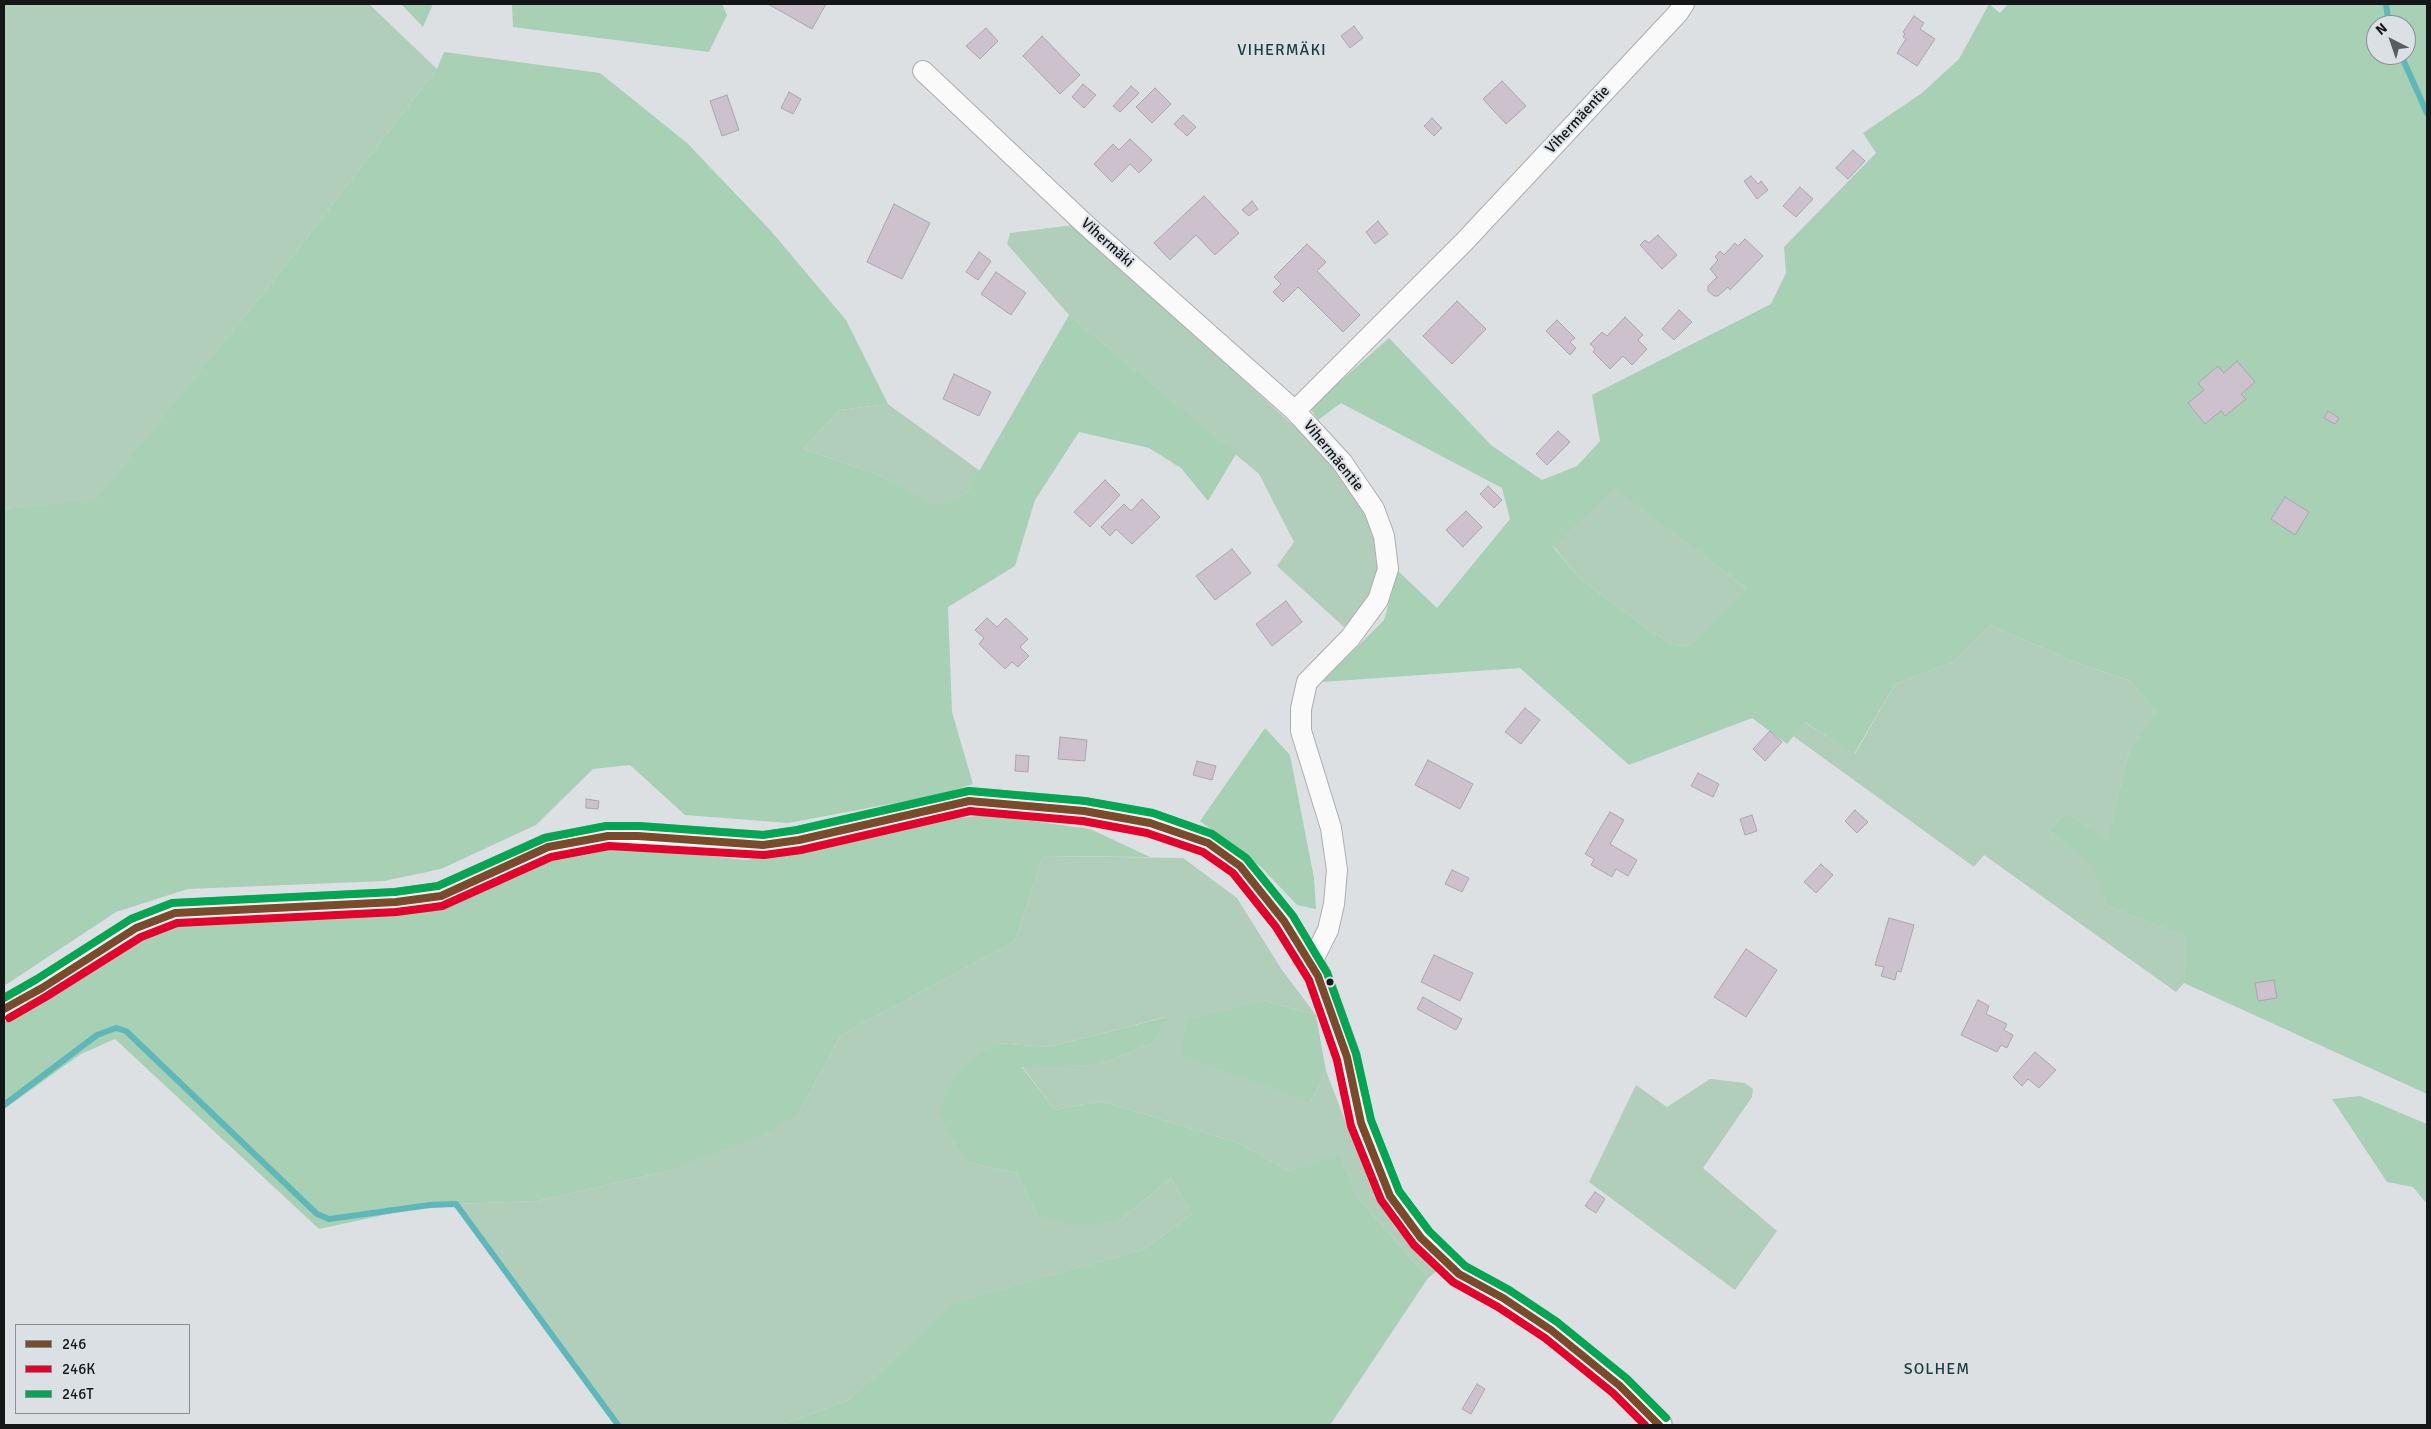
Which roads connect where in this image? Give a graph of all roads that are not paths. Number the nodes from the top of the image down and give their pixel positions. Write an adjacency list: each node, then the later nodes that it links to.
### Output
1 (1684, 4): 3 (street, Vihermäentie)
2 (923, 71): 3 (street, Vihermäki)
3 (1295, 410): 4 (street, Vihermäentie)
4 (1311, 964): 5 (street); 6 (street)
5 (4, 1009)
6 (1660, 1425)

